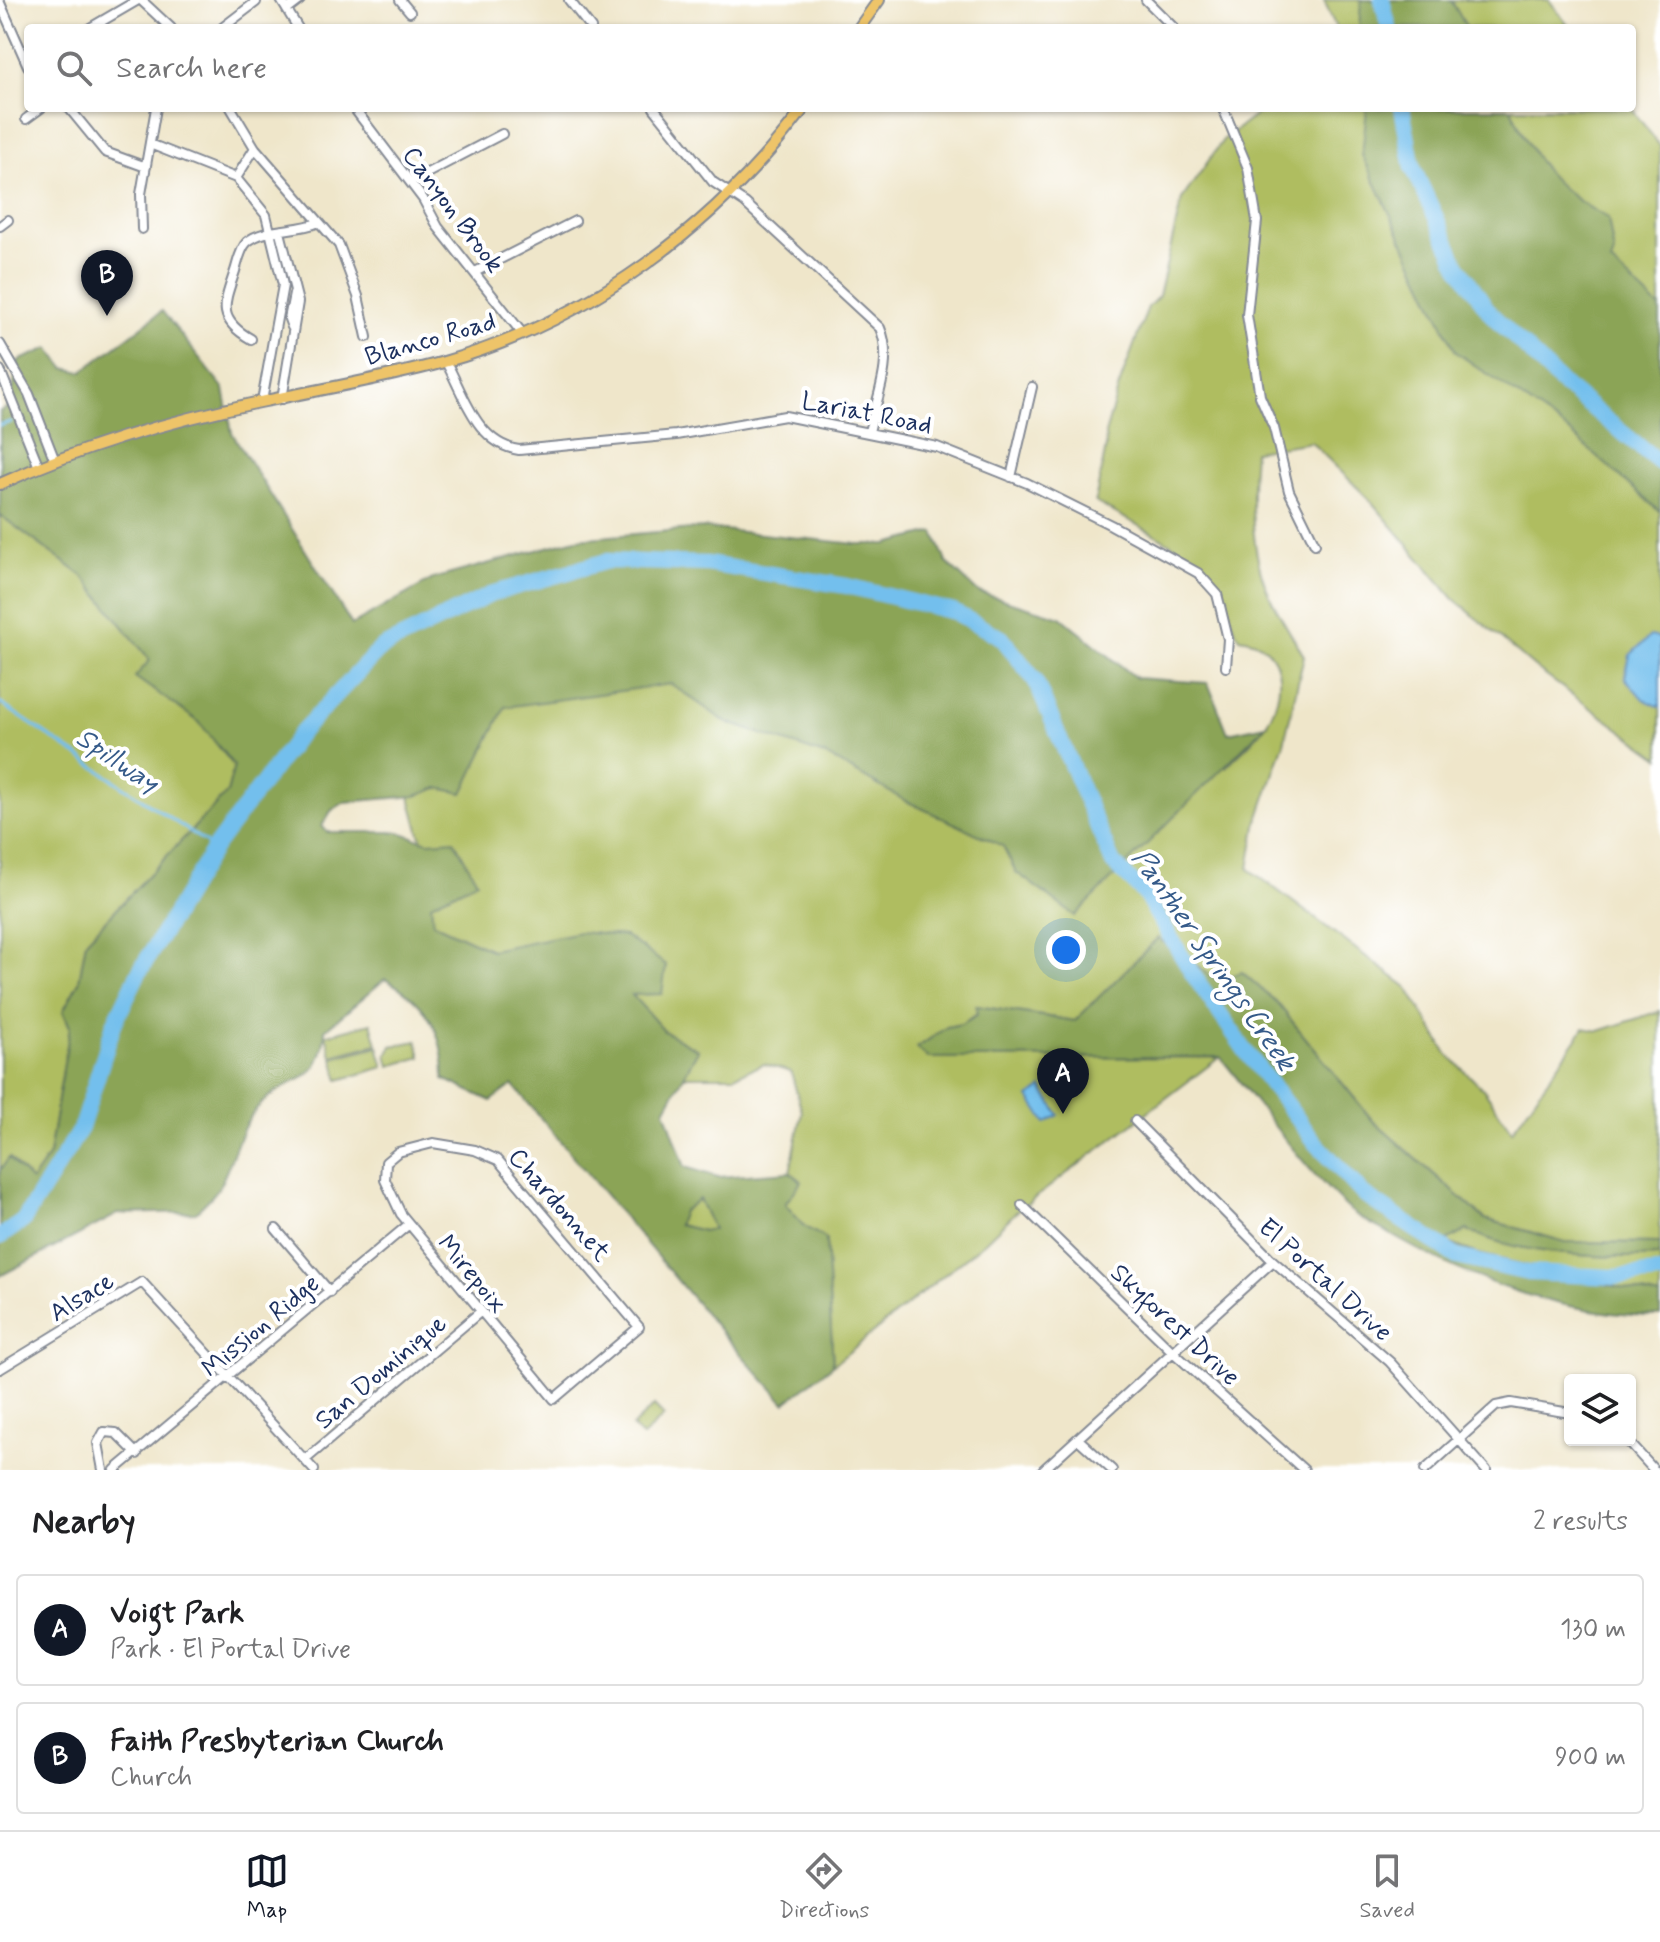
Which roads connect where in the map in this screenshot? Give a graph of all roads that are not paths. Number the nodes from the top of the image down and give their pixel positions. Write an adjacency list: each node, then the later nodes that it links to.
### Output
1 (140, 0): 12 (street); 13 (street)
2 (281, 0): 10 (street)
3 (300, 0): 10 (street)
4 (400, 0): 11 (street)
5 (569, 0): 16 (street)
6 (879, 0): 17 (main road)
7 (1146, 0): 18 (street)
8 (256, 2): 14 (street)
9 (1, 10): 19 (street)
10 (287, 10): 15 (street)
11 (410, 12)
12 (97, 24)
13 (167, 24)
14 (227, 24)
15 (296, 24)
16 (588, 24)
17 (862, 24)
18 (1170, 24)
19 (24, 59)
20 (36, 112): 28 (street)
21 (72, 112): 32 (street)
22 (155, 112): 30 (street)
23 (233, 112): 31 (street)
24 (357, 112): 34 (street, Canyon Brook)
25 (657, 112): 35 (street)
26 (801, 112): 35 (main road, Blanco Road)
27 (1225, 112): 57 (street)
28 (26, 119)
29 (502, 134): 34 (street)
30 (150, 144): 32 (street); 33 (street)
31 (255, 148): 33 (street); 37 (street)
32 (146, 167): 38 (street)
33 (236, 178): 39 (street)
34 (410, 182): 40 (street, Canyon Brook)
35 (732, 193): 41 (main road, Blanco Road); 52 (street)
36 (575, 221): 40 (street)
37 (319, 222): 39 (street); 42 (street)
38 (142, 229)
39 (276, 233): 43 (street); 50 (street); 51 (street)
40 (475, 272): 41 (street, Canyon Brook)
41 (522, 333): 46 (main road, Blanco Road)
42 (367, 337)
43 (251, 339)
44 (0, 344): 45 (street)
45 (9, 357): 47 (street); 53 (street)
46 (446, 362): 50 (main road, Blanco Road); 52 (street, Lariat Road)
47 (0, 363)
48 (0, 370): 54 (street)
49 (1032, 387): 55 (street)
50 (282, 399): 51 (main road, Blanco Road)
51 (262, 401): 53 (main road, Blanco Road)
52 (869, 432): 55 (street, Lariat Road)
53 (55, 461): 54 (main road, Blanco Road)
54 (39, 467): 56 (main road, Blanco Road)
55 (1011, 477): 58 (street, Lariat Road)
56 (0, 484)
57 (1315, 544)
58 (1226, 667)
59 (1135, 1121): 64 (street, El Portal Drive)
60 (386, 1162): 62 (street, Mirepoix); 70 (street, Chardonnet)
61 (1022, 1205): 67 (street, Skyforest Drive)
62 (408, 1225): 65 (street, Mission Ridge); 66 (street, Mirepoix)
63 (276, 1229): 65 (street)
64 (1273, 1261): 67 (street); 73 (street, El Portal Drive)
65 (330, 1292): 69 (street, Mission Ridge)
66 (480, 1312): 70 (street, Mirepoix); 76 (street, San Dominique)
67 (1173, 1352): 72 (street); 82 (street, Skyforest Drive)
68 (0, 1369): 69 (street, Alsace)
69 (229, 1378): 75 (street, Mission Ridge); 76 (street)
70 (554, 1399)
71 (1564, 1412): 73 (street)
72 (1078, 1439): 80 (street); 81 (street)
73 (1459, 1439): 83 (street); 84 (street, El Portal Drive)
74 (1632, 1446): 85 (street)
75 (137, 1454): 77 (street); 78 (street, Mission Ridge)
76 (305, 1460): 79 (street)
77 (103, 1470)
78 (115, 1470)
79 (314, 1470)
80 (1043, 1470)
81 (1112, 1470)
82 (1304, 1470)
83 (1425, 1470)
84 (1486, 1470)
85 (1654, 1470)

